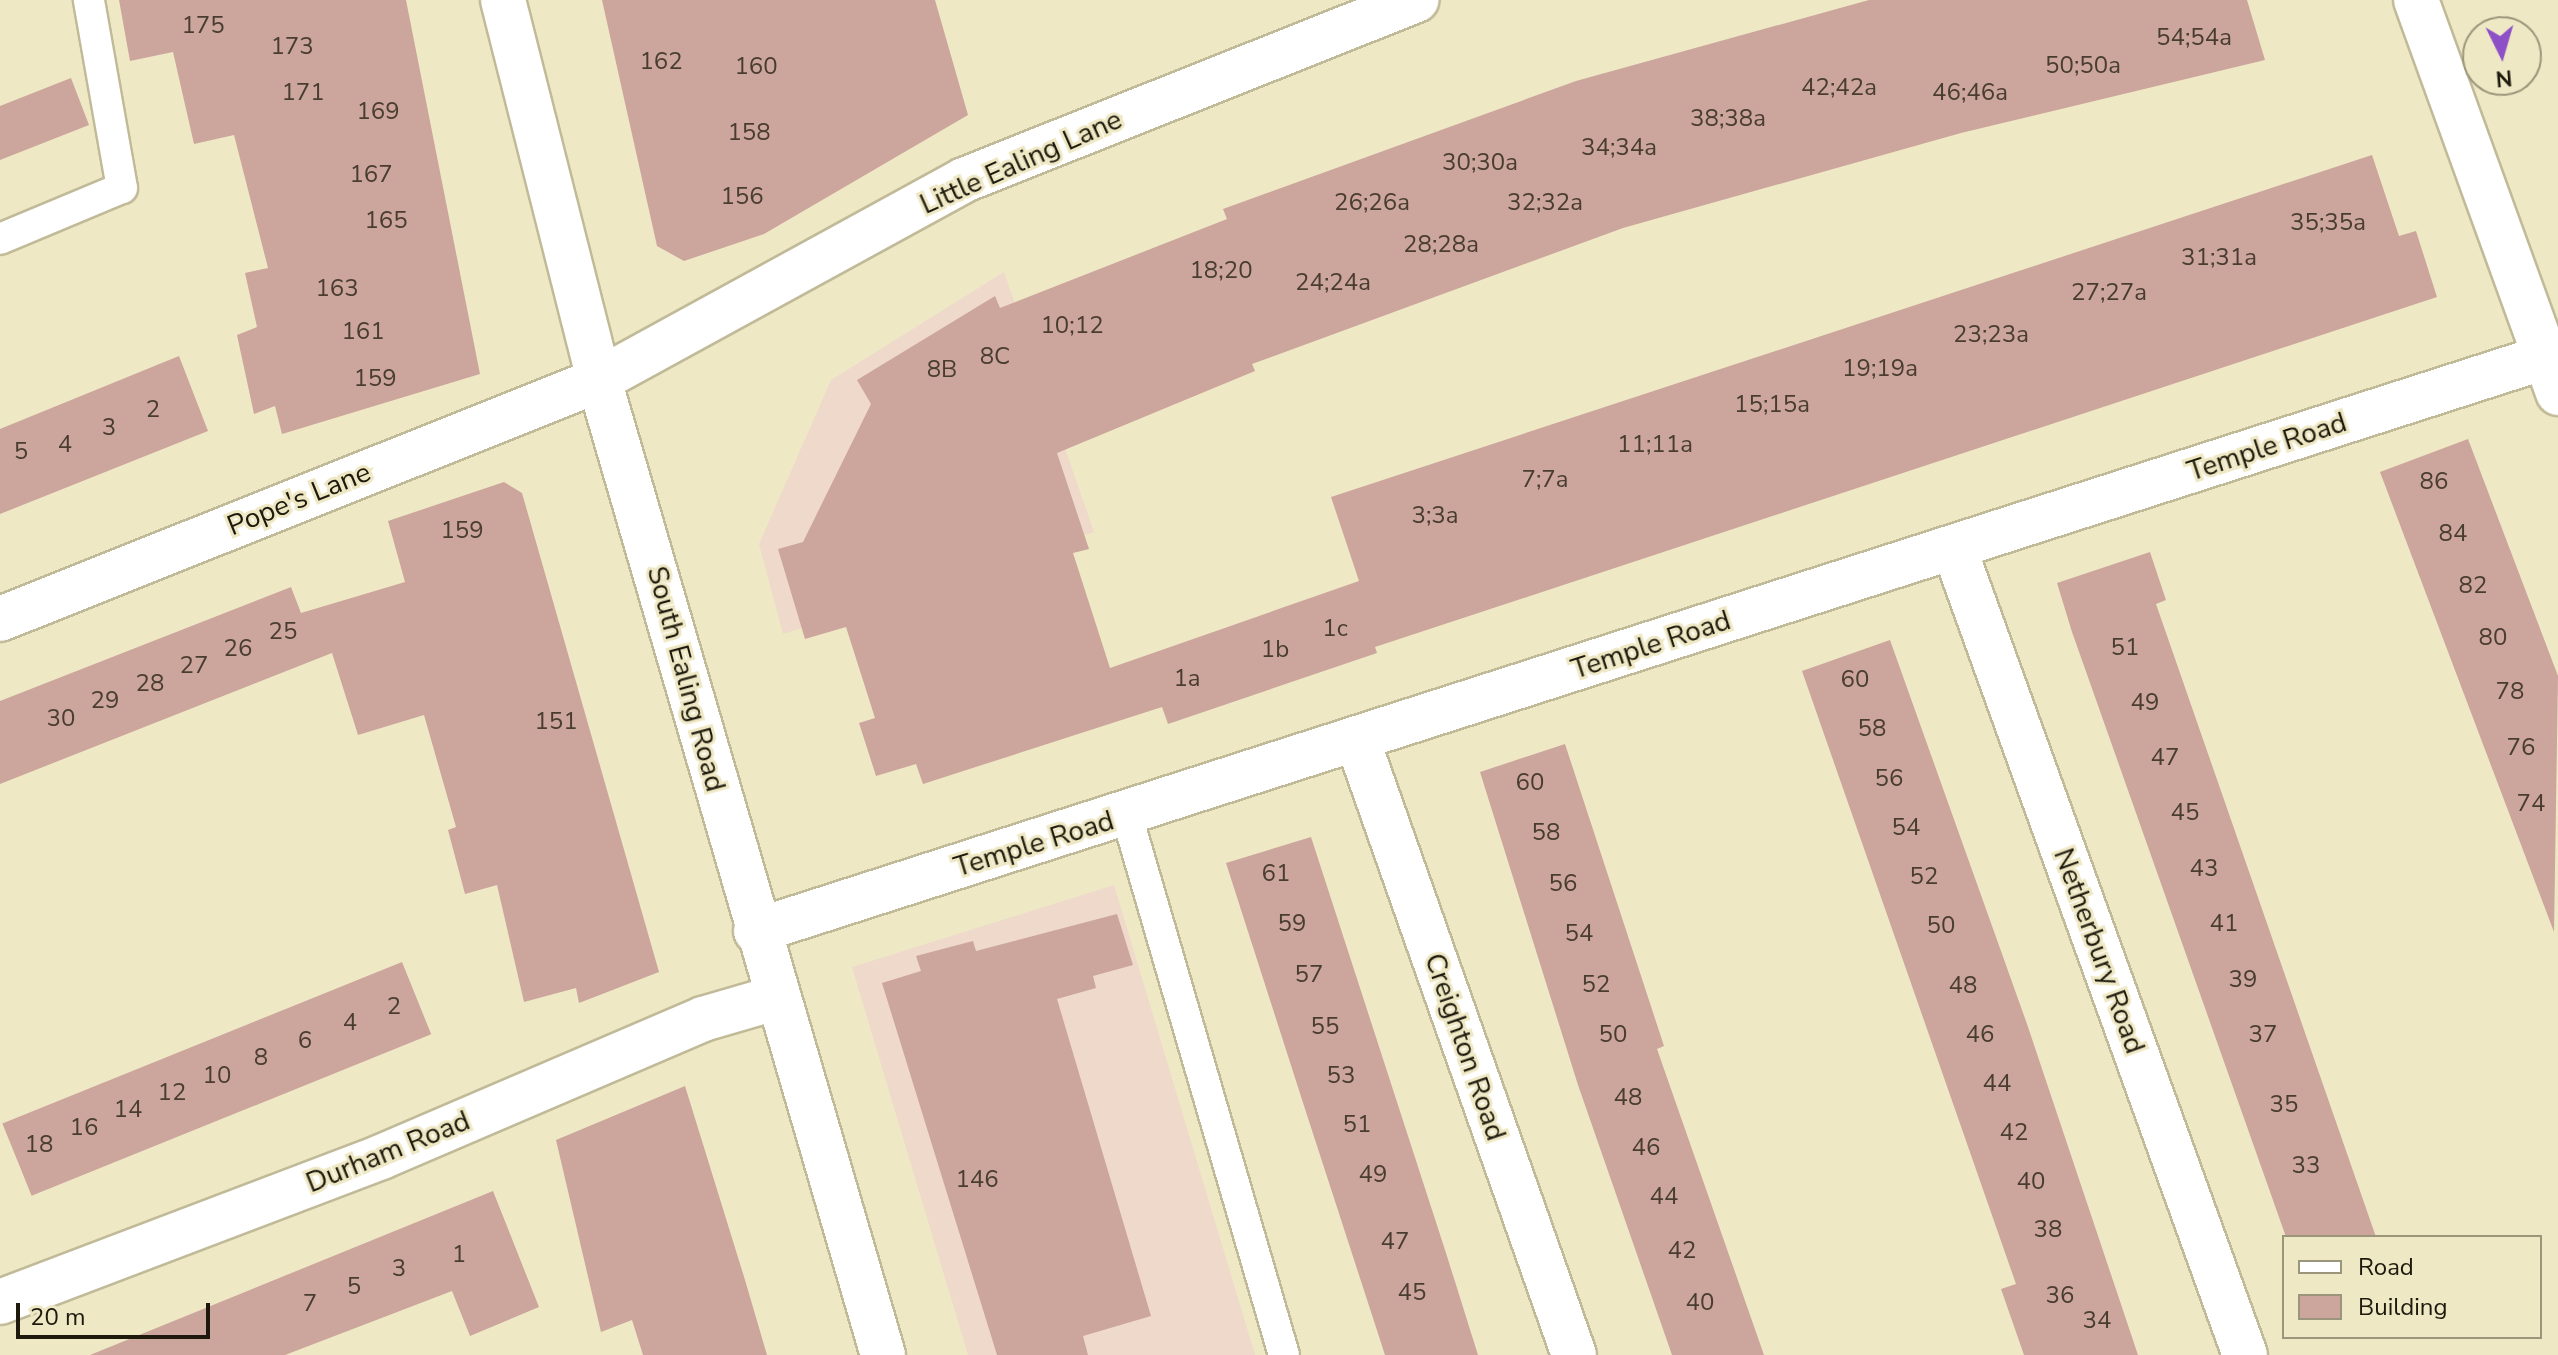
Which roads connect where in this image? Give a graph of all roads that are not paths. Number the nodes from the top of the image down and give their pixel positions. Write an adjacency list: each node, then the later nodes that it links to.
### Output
1 (89, 0): 5 (lane)
2 (503, 0): 7 (street, South Ealing Road)
3 (1416, 0): 7 (street, Little Ealing Lane)
4 (2416, 0): 6 (street)
5 (0, 239)
6 (2552, 375): 8 (street, Temple Road)
7 (599, 380): 9 (street, Pope's Lane); 12 (street, South Ealing Road)
8 (1954, 548): 10 (street, Temple Road); 18 (street, Netherbury Road)
9 (0, 619)
10 (1357, 739): 11 (street, Temple Road); 17 (street, Creighton Road)
11 (1127, 816): 12 (street, Temple Road); 16 (lane)
12 (756, 931): 13 (street, South Ealing Road)
13 (775, 998): 14 (street, Durham Road); 15 (street, South Ealing Road)
14 (0, 1302)
15 (883, 1355)
16 (1284, 1355)
17 (1574, 1355)
18 (2245, 1355)

